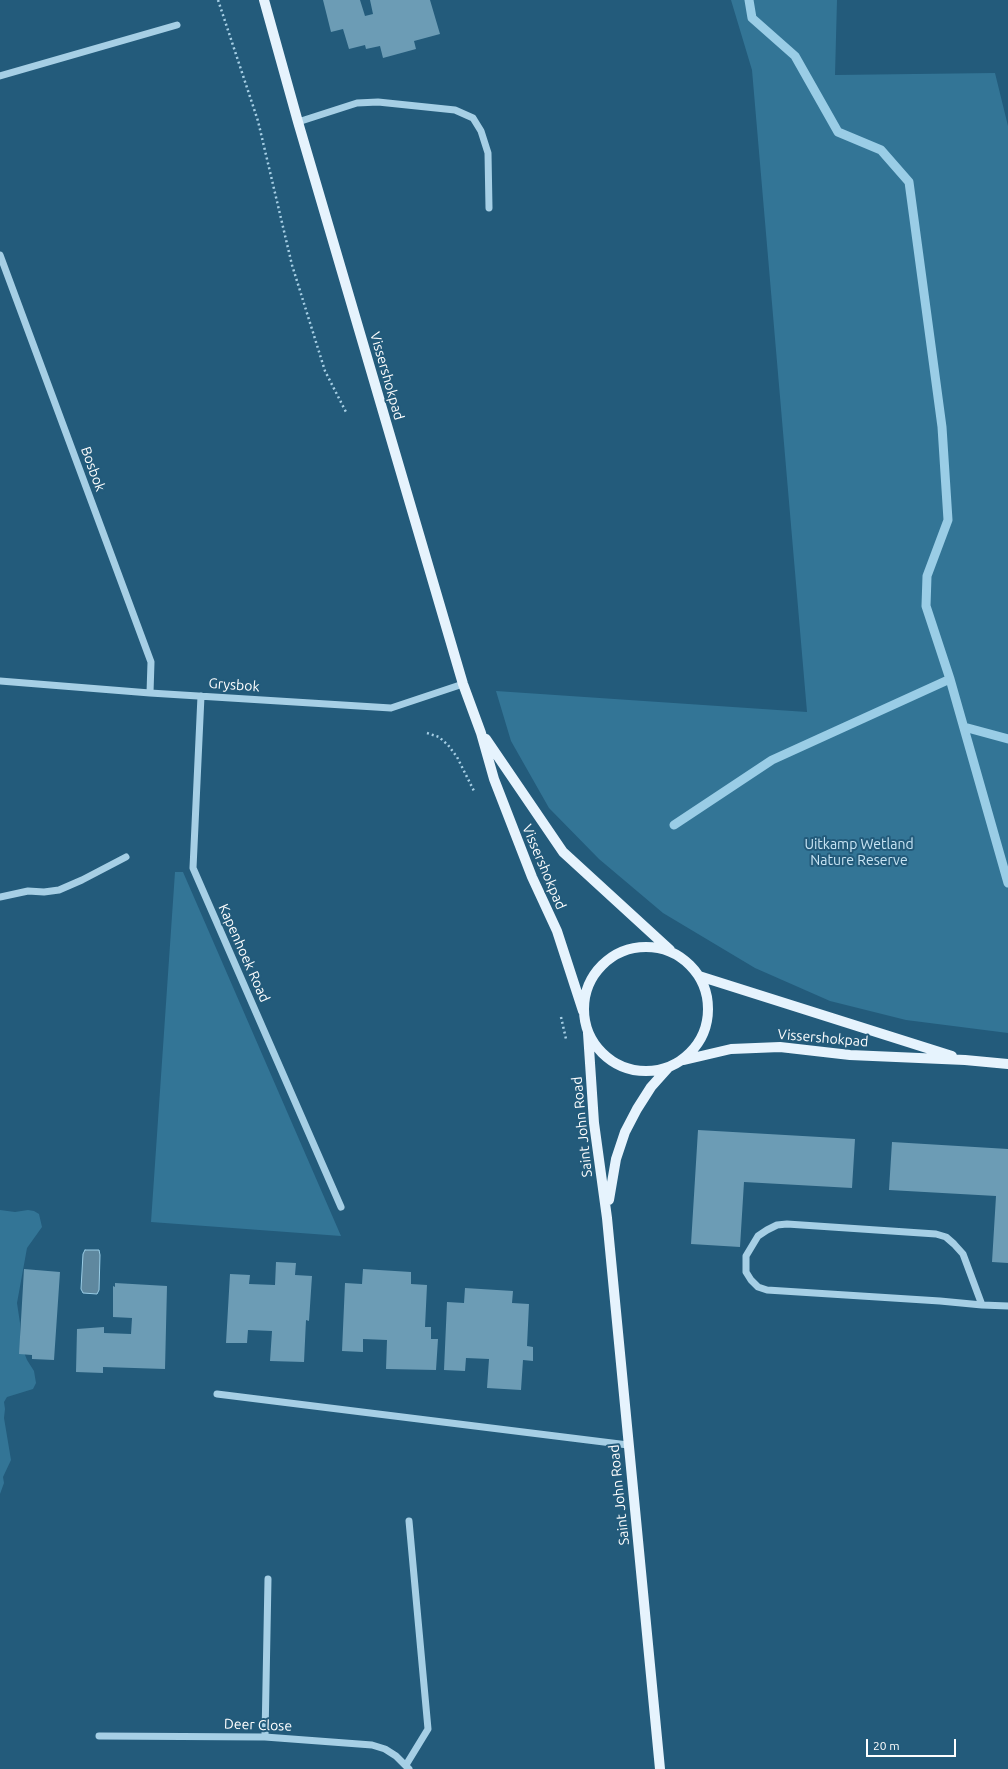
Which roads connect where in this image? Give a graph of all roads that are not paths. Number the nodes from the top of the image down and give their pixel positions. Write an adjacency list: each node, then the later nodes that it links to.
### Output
1 (261, 0): 4 (main road, Vissershokpad)
2 (264, 0): 4 (main road, Vissershokpad)
3 (177, 25): 5 (street)
4 (270, 25): 6 (main road, Vissershokpad)
5 (0, 76)
6 (298, 122): 7 (street); 10 (main road, Vissershokpad)
7 (489, 208)
8 (0, 255): 11 (street, Bosbok)
9 (0, 681): 11 (street, Grysbok)
10 (463, 684): 12 (street, Grysbok); 13 (main road, Vissershokpad)
11 (150, 693): 12 (street, Grysbok)
12 (201, 696): 24 (street, Kapenhoek Road)
13 (481, 733): 16 (main road, Vissershokpad); 18 (main road, Vissershokpad)
14 (126, 857): 15 (street)
15 (0, 897)
16 (673, 952): 17 (main road); 18 (main road)
17 (699, 976): 20 (main road, Vissershokpad); 21 (main road)
18 (583, 1011): 19 (main road)
19 (588, 1033): 23 (main road); 25 (main road, Saint John Road)
20 (965, 1060): 21 (main road, Vissershokpad); 22 (main road, Vissershokpad)
21 (680, 1061): 23 (main road)
22 (1008, 1064)
23 (668, 1068): 25 (main road, Saint John Road)
24 (341, 1207)
25 (607, 1218): 29 (main road, Saint John Road)
26 (982, 1305): 26 (street); 27 (street)
27 (1008, 1306)
28 (217, 1394): 29 (street)
29 (628, 1445): 35 (main road, Saint John Road)
30 (409, 1521): 34 (street)
31 (268, 1579): 33 (street)
32 (99, 1736): 33 (street, Deer Close)
33 (266, 1737): 34 (street, Deer Close)
34 (407, 1767)
35 (660, 1769)

